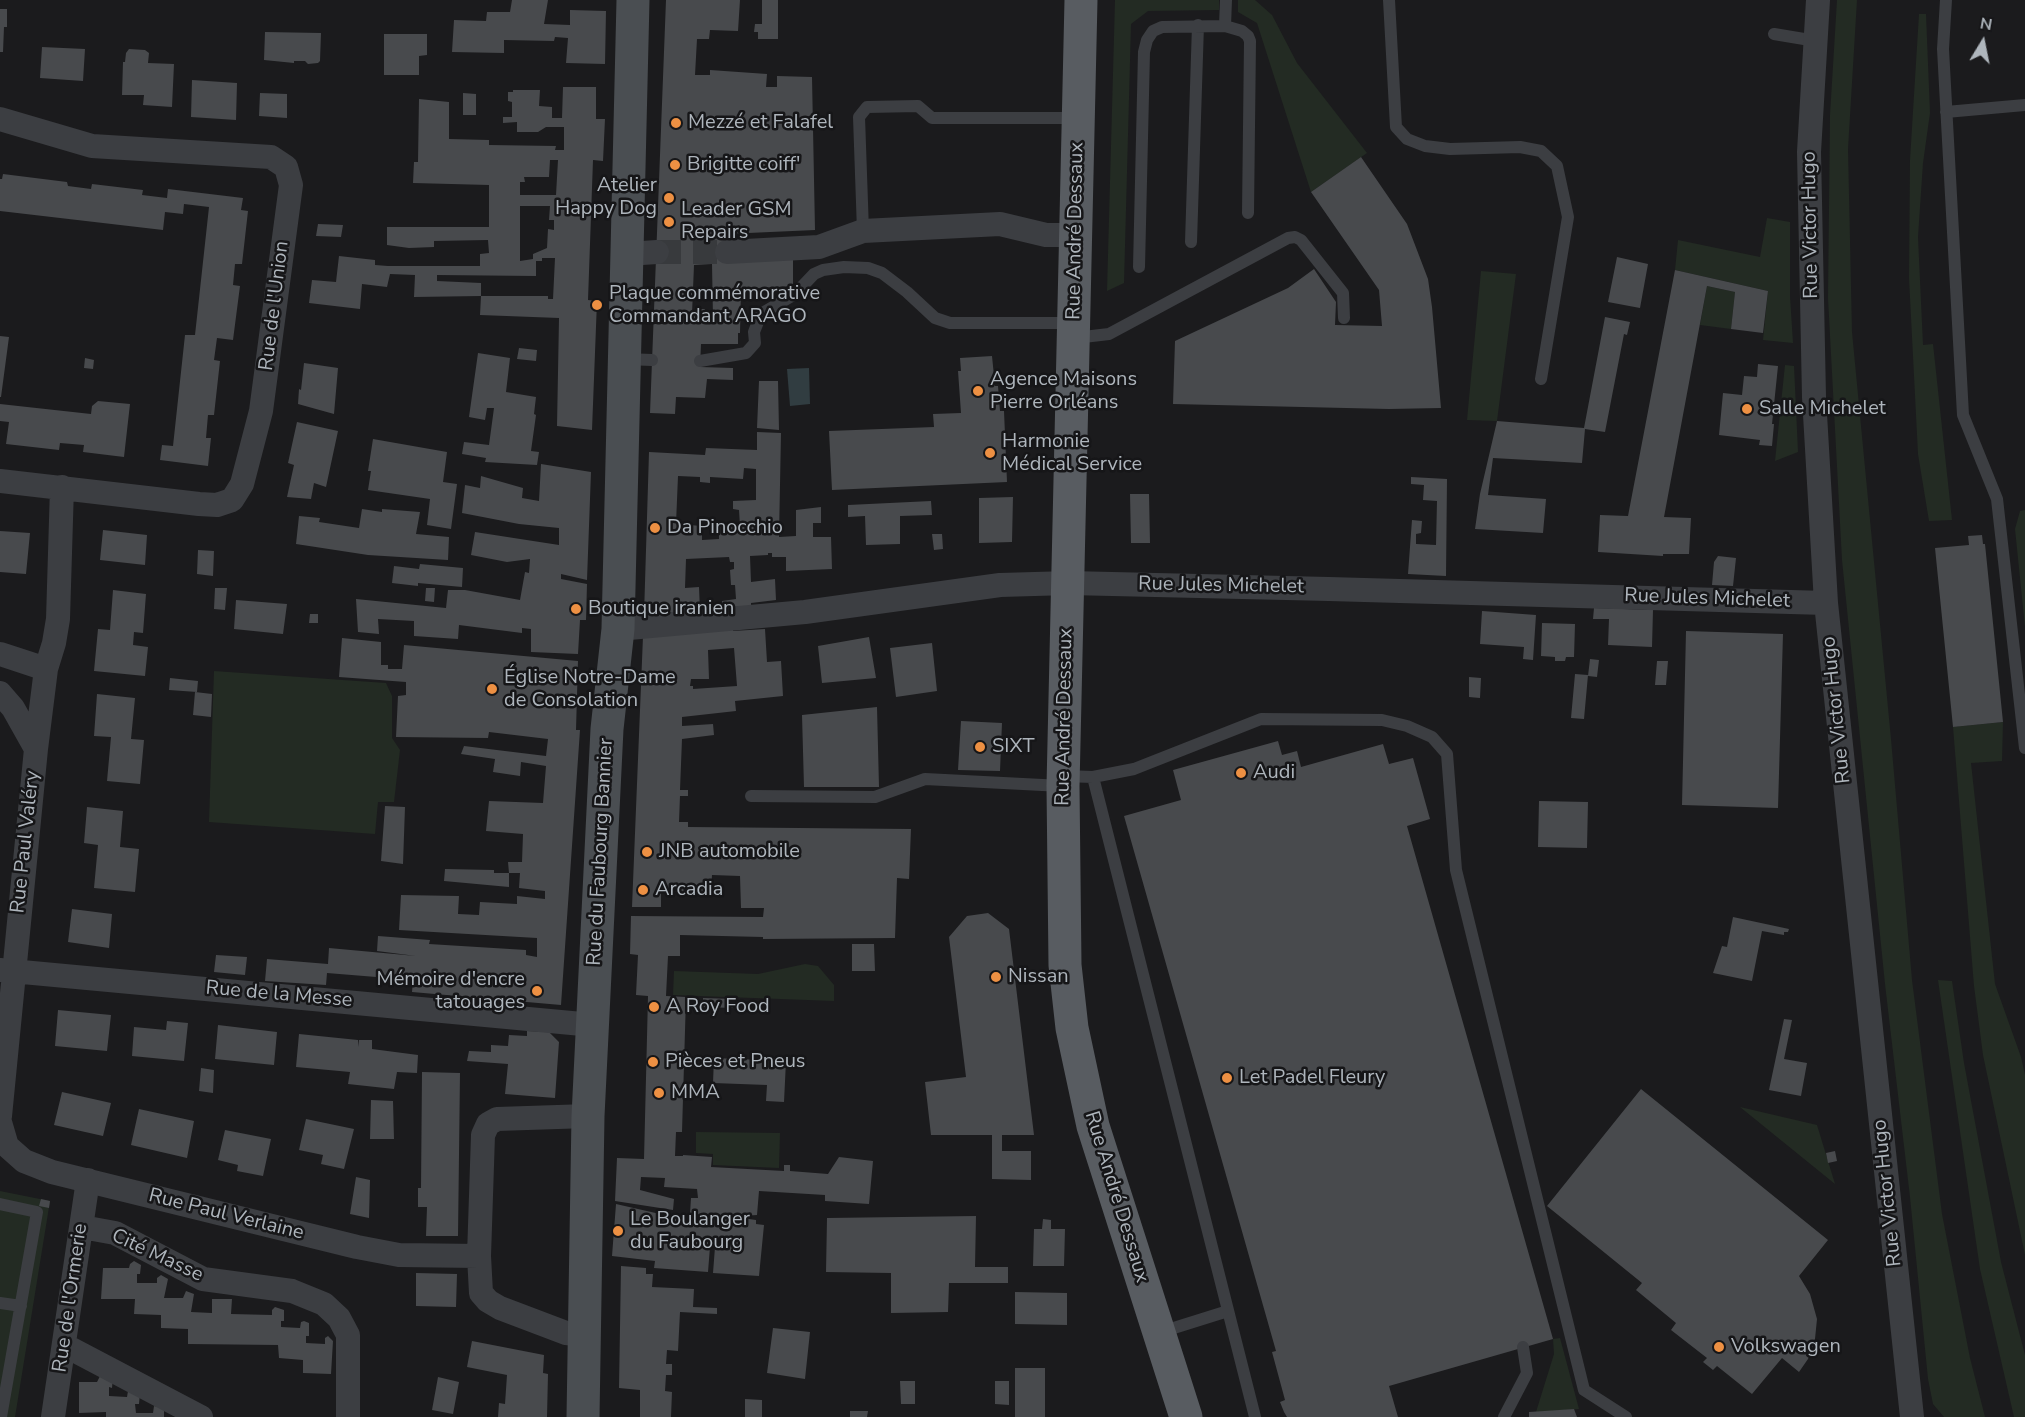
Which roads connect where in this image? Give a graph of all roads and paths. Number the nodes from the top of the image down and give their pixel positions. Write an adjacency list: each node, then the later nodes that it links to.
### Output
1 (633, 0): 29 (main road, Rue du Faubourg Bannier)
2 (1081, 0): 13 (main road, Rue André Dessaux)
3 (1226, 0): 8 (lane)
4 (1389, 0): 24 (lane)
5 (1818, 0): 10 (street, Rue Victor Hugo)
6 (1946, 0): 12 (lane)
7 (1198, 25): 8 (lane); 18 (lane); 20 (lane)
8 (1225, 26): 15 (lane)
9 (1774, 34): 10 (lane)
10 (1816, 41): 28 (street, Rue Victor Hugo)
11 (2025, 105): 12 (lane)
12 (1946, 112): 33 (lane)
13 (1079, 118): 16 (lane); 17 (main road, Rue André Dessaux)
14 (0, 119): 26 (street, Rue de l'Union)
15 (1248, 213)
16 (863, 231): 17 (street); 19 (street)
17 (1076, 236): 22 (main road, Rue André Dessaux)
18 (1191, 242)
19 (727, 252)
20 (1139, 267)
21 (1344, 318): 22 (lane)
22 (1074, 331): 23 (lane); 27 (main road, Rue André Dessaux)
23 (700, 361)
24 (1541, 380)
25 (0, 481): 26 (street, Rue de l'Union)
26 (62, 488): 31 (street, Rue Paul Valéry)
27 (1069, 584): 28 (street, Rue Jules Michelet); 29 (street, Rue Jules Michelet); 35 (main road, Rue André Dessaux)
28 (1826, 603): 65 (street, Rue Victor Hugo)
29 (618, 629): 38 (main road, Rue du Faubourg Bannier)
30 (0, 654): 31 (street)
31 (46, 669): 34 (street, Rue Paul Valéry)
32 (0, 693): 34 (street, Rue Paul Valéry)
33 (2025, 748)
34 (36, 749): 37 (street, Rue Paul Valéry)
35 (1073, 779): 36 (lane); 49 (lane); 50 (main road, Rue André Dessaux); 64 (lane)
36 (751, 796)
37 (6, 970): 38 (street, Rue de la Messe); 39 (street)
38 (593, 1025): 40 (main road, Rue du Faubourg Bannier)
39 (0, 1116)
40 (588, 1116): 46 (street); 51 (main road, Rue du Faubourg Bannier)
41 (0, 1122): 42 (street, Rue Paul Verlaine)
42 (3, 1150): 43 (street, Rue Paul Verlaine)
43 (88, 1180): 45 (street, Rue de l'Ormerie); 46 (street, Rue Paul Verlaine)
44 (0, 1204): 48 (lane)
45 (82, 1227): 52 (street, Rue de l'Ormerie); 59 (street, Cité Masse)
46 (479, 1256): 51 (street)
47 (0, 1303): 48 (lane)
48 (21, 1306): 54 (lane)
49 (1228, 1311): 50 (lane); 62 (lane)
50 (1160, 1333): 61 (main road, Rue André Dessaux)
51 (584, 1335): 60 (main road, Rue du Faubourg Bannier)
52 (64, 1345): 57 (street, Rue de l'Ormerie); 58 (street)
53 (1523, 1347): 63 (lane)
54 (4, 1375): 55 (lane)
55 (2, 1403): 56 (lane)
56 (1, 1417)
57 (53, 1417)
58 (201, 1417)
59 (348, 1417)
60 (583, 1417)
61 (1186, 1417)
62 (1255, 1417)
63 (1504, 1417)
64 (1626, 1417)
65 (1912, 1417)

